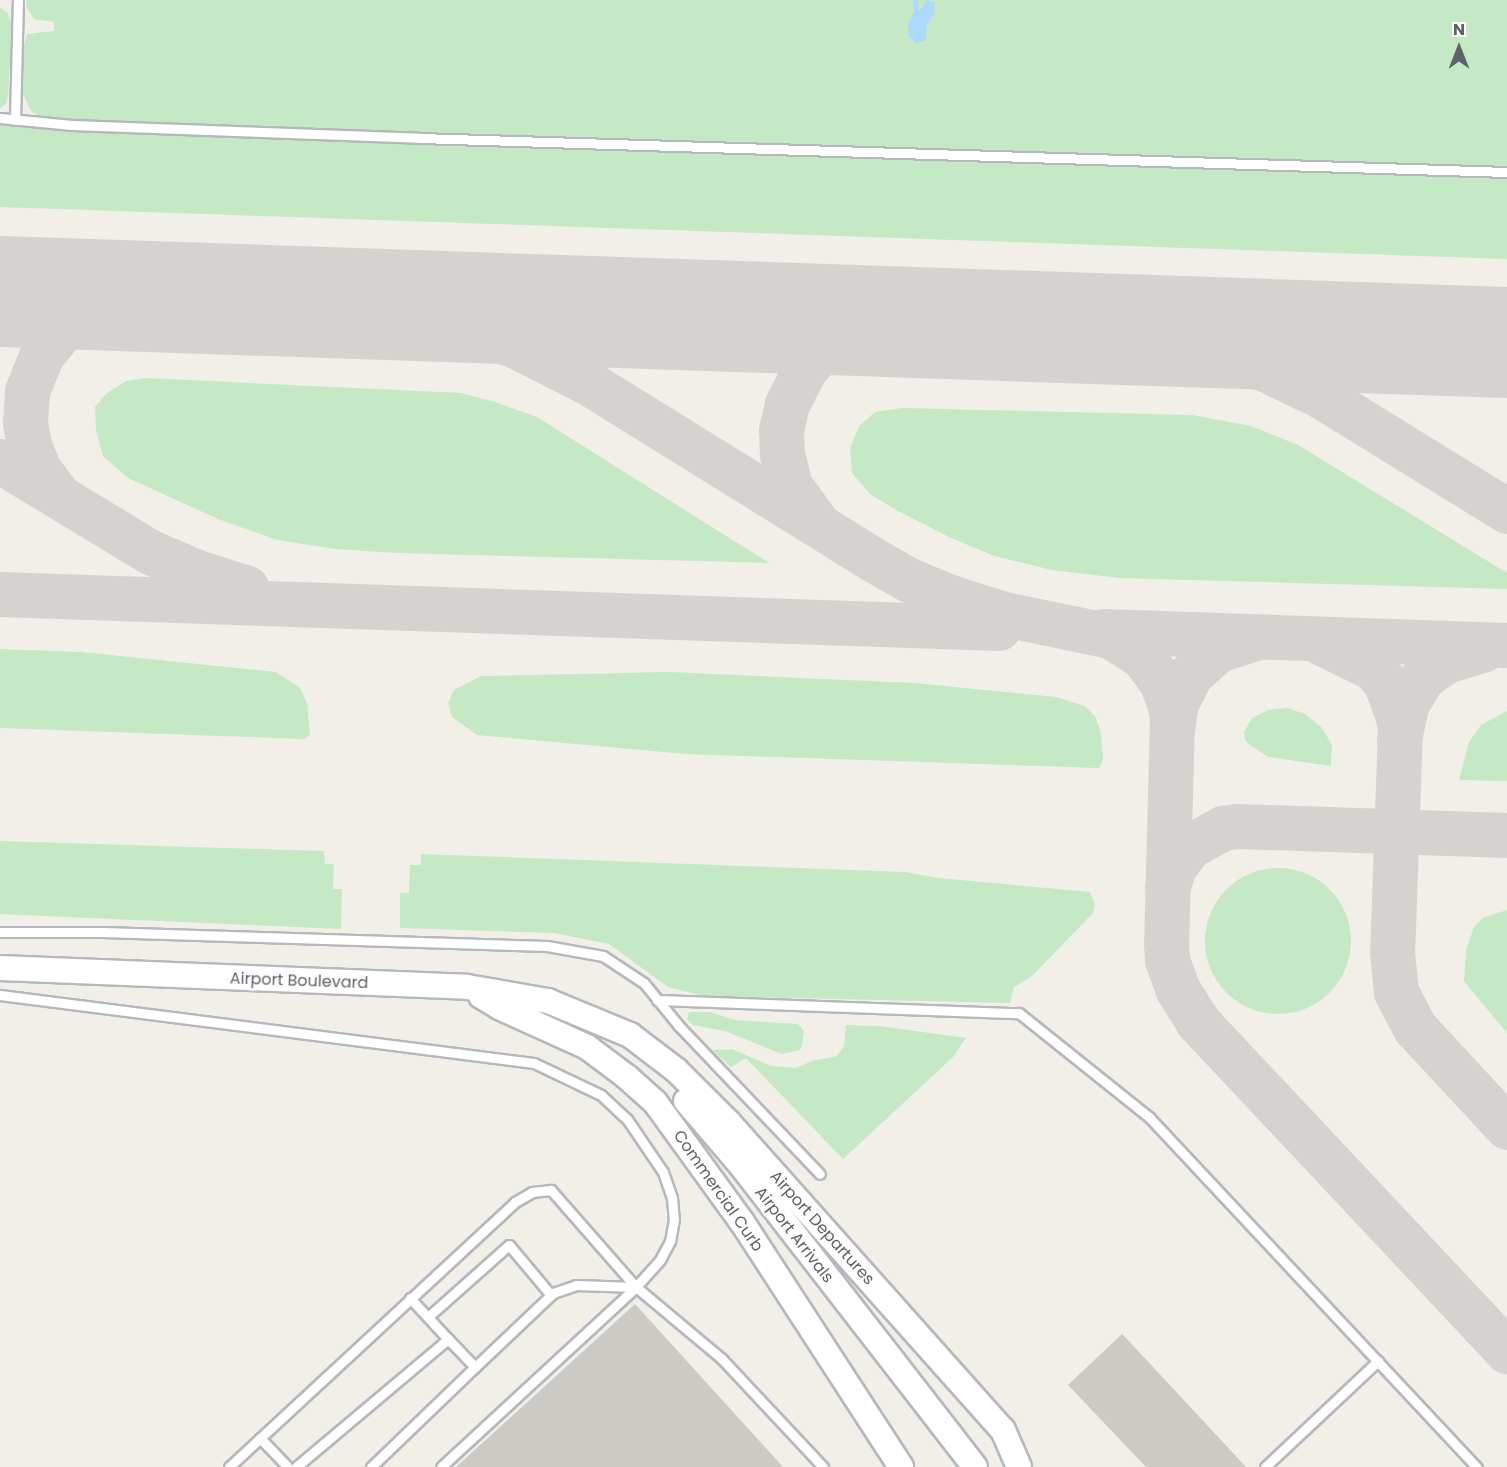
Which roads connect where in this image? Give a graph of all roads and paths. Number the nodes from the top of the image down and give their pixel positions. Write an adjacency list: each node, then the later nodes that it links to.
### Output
1 (18, 0): 3 (lane)
2 (0, 118): 3 (lane)
3 (15, 120): 4 (lane)
4 (1507, 172)
5 (0, 932): 9 (lane)
6 (0, 968): 7 (street, Airport Boulevard)
7 (467, 987): 10 (street, Airport Boulevard); 26 (street, Commercial Curb)
8 (0, 995): 12 (lane)
9 (657, 1000): 11 (lane); 17 (lane)
10 (594, 1021): 27 (street, Airport Arrivals); 28 (street, Airport Departures)
11 (820, 1174)
12 (636, 1287): 13 (lane); 14 (lane); 24 (lane); 25 (lane)
13 (551, 1295): 15 (lane); 18 (lane)
14 (410, 1298): 15 (lane); 19 (lane)
15 (429, 1316): 16 (lane)
16 (448, 1339): 18 (lane); 22 (lane)
17 (1377, 1361): 29 (lane); 30 (lane)
18 (475, 1367): 23 (lane)
19 (260, 1438): 20 (lane); 21 (lane)
20 (229, 1467)
21 (288, 1467)
22 (296, 1467)
23 (371, 1467)
24 (441, 1467)
25 (823, 1467)
26 (901, 1467)
27 (975, 1467)
28 (1019, 1467)
29 (1265, 1467)
30 (1477, 1467)

